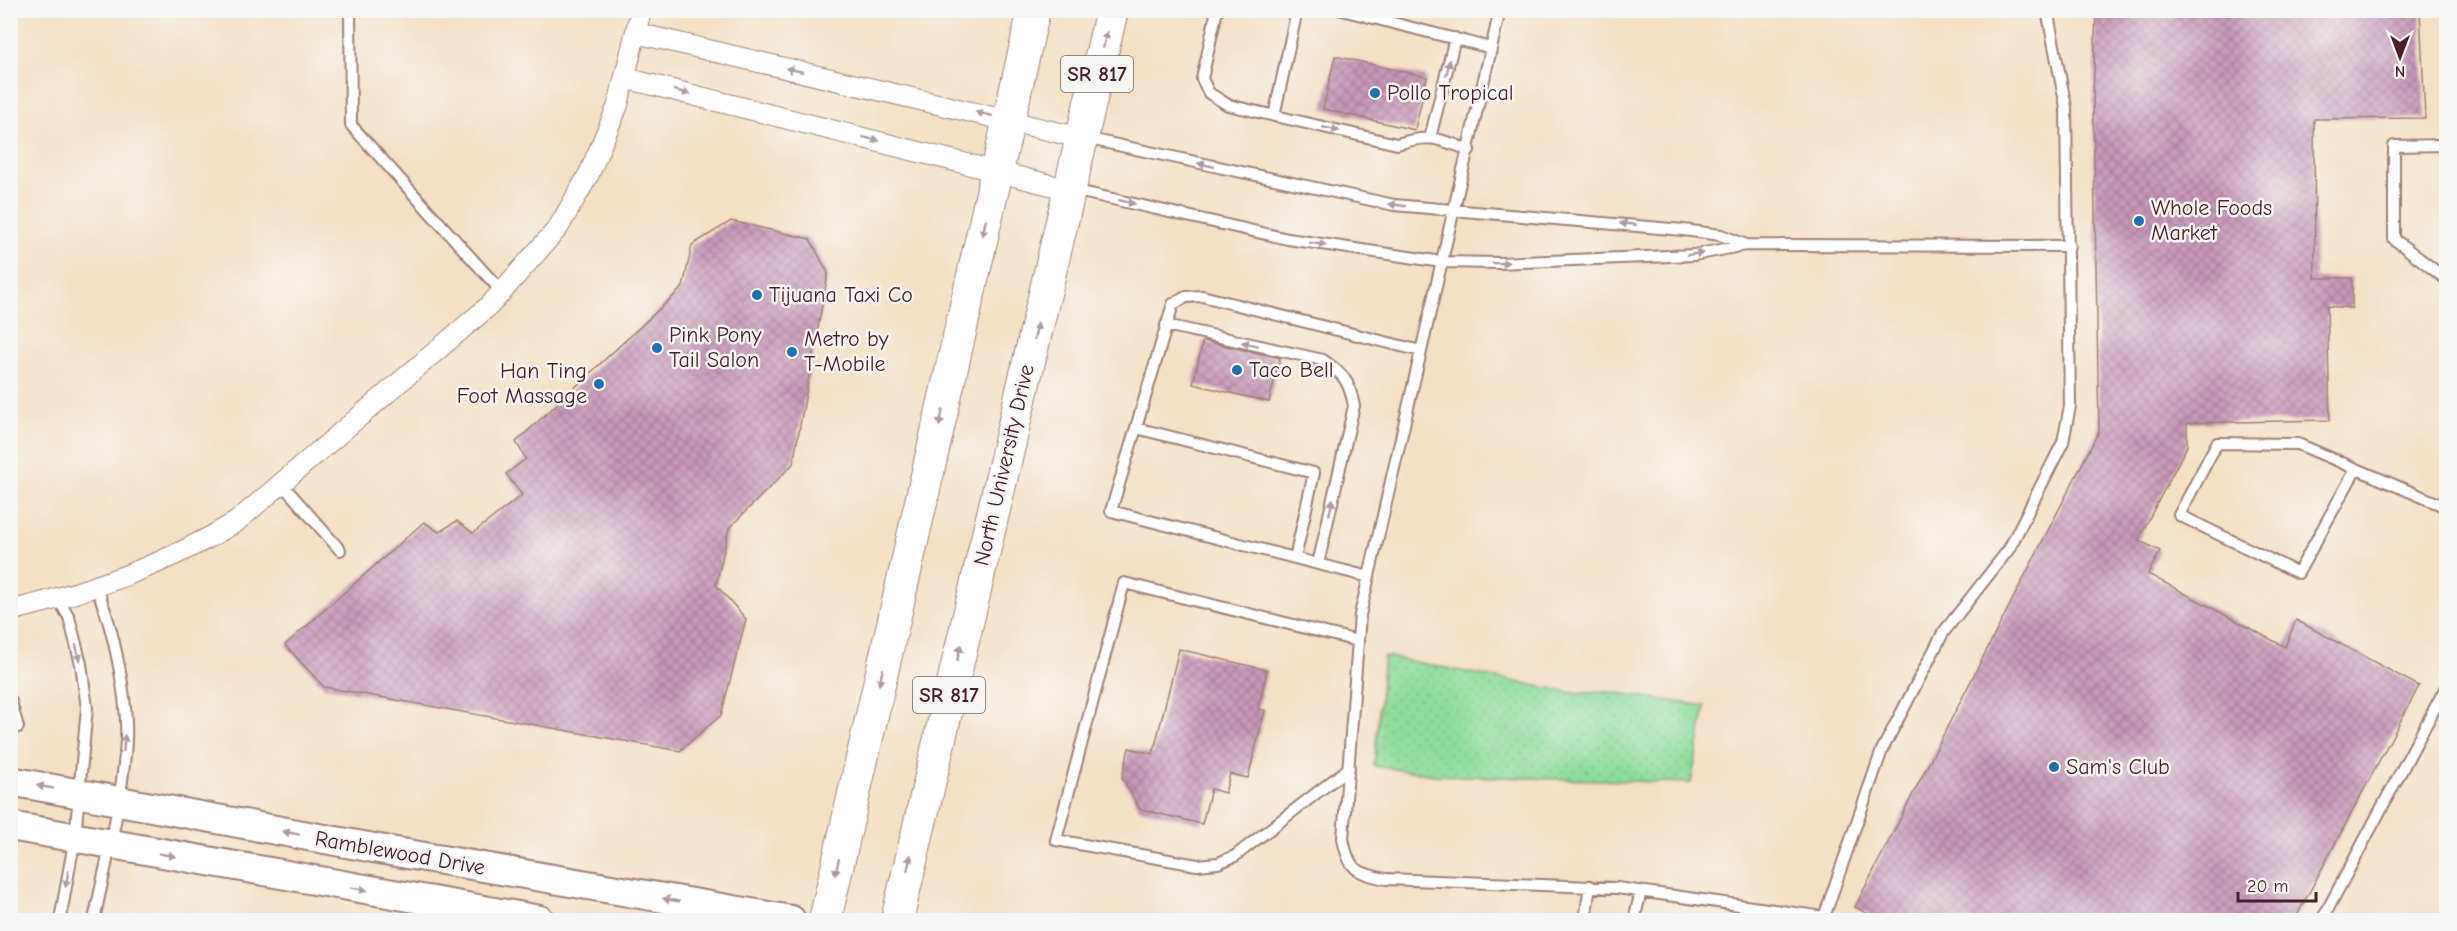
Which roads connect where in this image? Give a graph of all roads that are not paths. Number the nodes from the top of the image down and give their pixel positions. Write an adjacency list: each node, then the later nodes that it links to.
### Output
1 (350, 10): 27 (lane)
2 (641, 10): 10 (street)
3 (1034, 10): 15 (main road, SR 817)
4 (1112, 10): 16 (main road, North University Drive / SR 817, one-way to 4)
5 (1216, 10): 14 (lane)
6 (1297, 10): 14 (lane)
7 (1342, 10): 11 (lane)
8 (1500, 10): 12 (lane)
9 (2047, 10): 24 (lane)
10 (636, 33): 13 (street); 15 (street, one-way to 10)
11 (1455, 38): 12 (lane); 17 (lane, one-way to 11)
12 (1491, 48): 19 (lane)
13 (625, 78): 20 (street, one-way to 20); 27 (street)
14 (1274, 116): 17 (lane, one-way to 17)
15 (1010, 120): 16 (street); 20 (main road, SR 817)
16 (1081, 138): 21 (main road, North University Drive / SR 817); 22 (lane, one-way to 16)
17 (1430, 138): 19 (lane)
18 (2446, 145): 26 (lane)
19 (1469, 150): 22 (lane)
20 (998, 171): 21 (street); 60 (main road, SR 817, one-way to 60)
21 (1070, 190): 25 (lane, one-way to 25); 61 (main road, North University Drive / SR 817, one-way to 21)
22 (1455, 212): 23 (lane, one-way to 22); 25 (lane)
23 (1746, 245): 24 (lane); 25 (lane, one-way to 23)
24 (2069, 246): 55 (lane)
25 (1442, 262): 29 (lane)
26 (2446, 279)
27 (502, 292): 32 (street)
28 (1166, 326): 29 (lane); 30 (lane); 36 (lane, one-way to 28)
29 (1421, 351): 37 (lane)
30 (1136, 428): 35 (lane); 35 (lane)
31 (2356, 470): 31 (lane); 33 (lane)
32 (282, 484): 34 (lane); 38 (street)
33 (2446, 507)
34 (340, 550)
35 (1295, 558): 36 (lane)
36 (1318, 564): 37 (lane)
37 (1369, 578): 41 (lane)
38 (96, 587): 39 (street); 48 (lane, one-way to 38)
39 (58, 599): 40 (street); 47 (lane, one-way to 47)
40 (10, 611)
41 (1358, 641): 45 (lane); 45 (lane)
42 (2446, 687): 64 (lane)
43 (10, 699): 44 (lane)
44 (18, 727)
45 (1349, 768): 52 (lane)
46 (10, 782): 47 (street, Ramblewood Drive, one-way to 46)
47 (79, 794): 48 (street, Ramblewood Drive); 50 (lane)
48 (116, 801): 51 (lane); 59 (street, Ramblewood Drive, one-way to 48)
49 (10, 826): 50 (street, Ramblewood Drive)
50 (75, 837): 51 (street, Ramblewood Drive); 56 (lane, one-way to 56)
51 (110, 845): 54 (street, Ramblewood Drive, one-way to 54); 57 (lane)
52 (1590, 886): 53 (lane); 62 (lane)
53 (1641, 891): 55 (lane); 63 (lane)
54 (491, 916): 58 (street, Ramblewood Drive)
55 (1827, 919)
56 (60, 921)
57 (94, 921)
58 (540, 921)
59 (791, 921)
60 (825, 921)
61 (897, 921)
62 (1584, 921)
63 (1634, 921)
64 (2322, 921)

